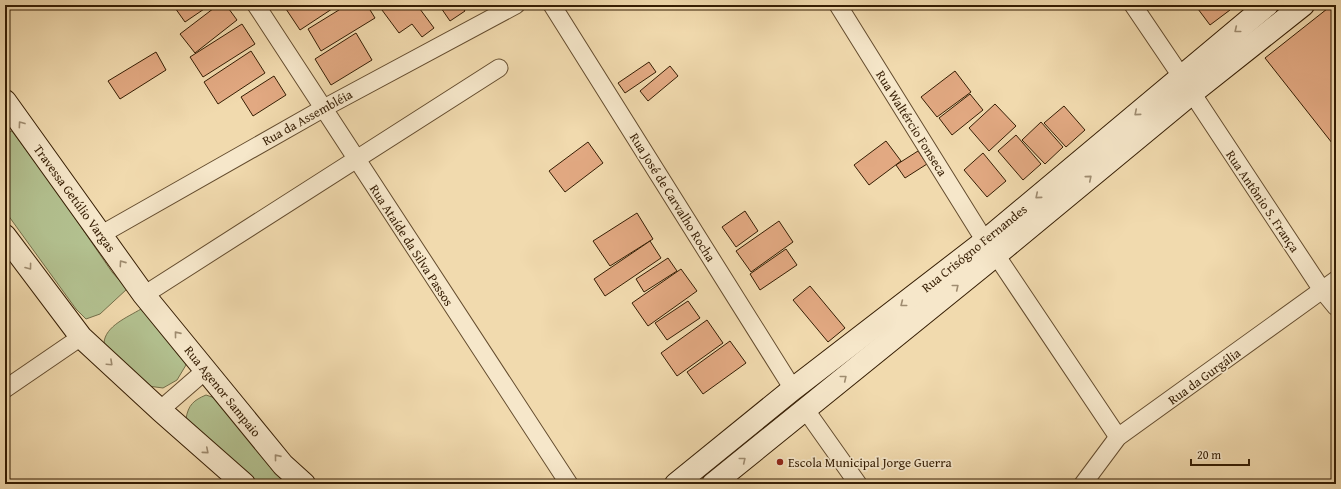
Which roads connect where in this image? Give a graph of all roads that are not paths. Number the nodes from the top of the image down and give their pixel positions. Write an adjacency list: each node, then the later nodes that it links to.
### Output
1 (256, 5): 11 (street, Rua Ataíde da Silva Passos)
2 (516, 5): 11 (street, Rua da Assembléia)
3 (552, 5): 23 (street, Rua José de Carvalho Rocha)
4 (838, 5): 15 (street, Rua Waltércio Fonseca)
5 (1134, 5): 9 (street, Rua Antônio S. França)
6 (1267, 5): 9 (street, Rua Crisógno Fernandes, one-way to 9)
7 (1302, 5): 9 (street, Rua Crisógno Fernandes)
8 (499, 68): 12 (street)
9 (1186, 84): 15 (street, Rua Crisógno Fernandes); 17 (street, Rua Antônio S. França)
10 (5, 101): 13 (street, Travessa Getúlio Vargas, one-way to 10)
11 (324, 108): 12 (street, Rua Ataíde da Silva Passos); 13 (street, Rua da Assembléia)
12 (356, 160): 18 (street); 29 (street, Rua Ataíde da Silva Passos)
13 (102, 234): 18 (street, Travessa Getúlio Vargas, one-way to 13)
14 (5, 236): 20 (street, one-way to 20)
15 (990, 248): 23 (street, Rua Crisógno Fernandes, one-way to 23); 24 (street, Rua Crisógno Fernandes, one-way to 15); 26 (street, Rua Waltércio Fonseca)
16 (1336, 280): 17 (street, Rua da Gurgália)
17 (1322, 290): 19 (street, Rua Antônio S. França); 26 (street, Rua da Gurgália)
18 (144, 295): 21 (street, Rua Agenor Sampaio, one-way to 18)
19 (1336, 307)
20 (81, 337): 22 (street); 25 (street, one-way to 25)
21 (206, 370): 25 (street); 28 (street, Rua Agenor Sampaio, one-way to 21)
22 (5, 389)
23 (793, 390): 30 (street, Rua Crisógno Fernandes)
24 (806, 409): 31 (street, Rua Crisógno Fernandes, one-way to 24); 32 (street)
25 (160, 410): 27 (street, one-way to 27)
26 (1118, 437): 33 (street, Rua da Gurgália)
27 (244, 484)
28 (304, 484)
29 (569, 484)
30 (676, 484)
31 (712, 484)
32 (858, 484)
33 (1083, 484)

